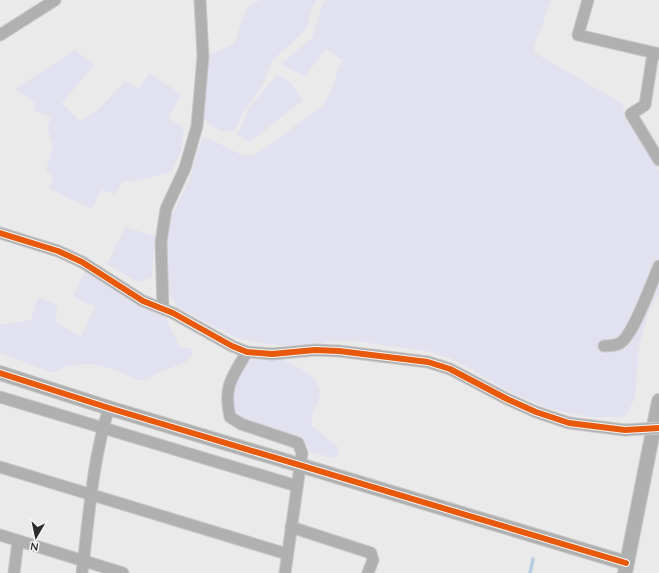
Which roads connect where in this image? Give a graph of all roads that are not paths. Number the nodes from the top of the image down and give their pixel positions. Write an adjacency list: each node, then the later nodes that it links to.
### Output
1 (55, 0): 4 (street)
2 (200, 0): 9 (street)
3 (588, 0): 5 (street)
4 (0, 35)
5 (656, 53): 6 (street)
6 (659, 160)
7 (0, 233): 9 (street)
8 (659, 266): 10 (street)
9 (163, 309): 11 (street)
10 (604, 346)
11 (247, 352): 17 (street, bridge); 18 (street)
12 (0, 373): 15 (street)
13 (0, 397): 16 (street)
14 (659, 401): 27 (street)
15 (109, 408): 16 (street); 18 (street)
16 (103, 428): 20 (street); 21 (street)
17 (659, 428)
18 (300, 465): 20 (street); 27 (street)
19 (0, 467): 21 (street)
20 (297, 486): 22 (street)
21 (91, 495): 25 (street); 26 (street)
22 (291, 527): 25 (street); 32 (street)
23 (0, 535): 24 (street)
24 (18, 541): 26 (street); 28 (street)
25 (287, 554): 31 (street)
26 (84, 561): 29 (street); 30 (street)
27 (626, 568)
28 (14, 573)
29 (82, 573)
30 (122, 573)
31 (285, 573)
32 (368, 573)

